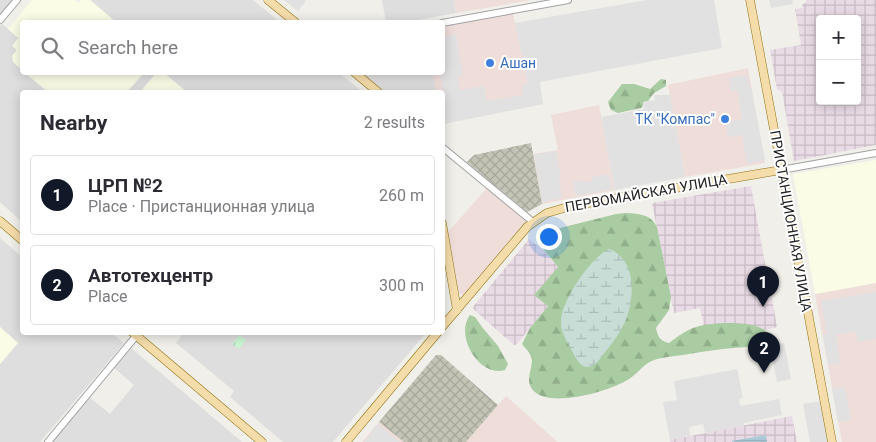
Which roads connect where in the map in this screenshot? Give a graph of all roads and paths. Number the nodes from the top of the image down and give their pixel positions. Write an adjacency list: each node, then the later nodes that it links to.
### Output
1 (17, 0): 5 (street)
2 (268, 0): 6 (main road)
3 (568, 0): 7 (street)
4 (750, 0): 12 (main road, ПРИСТАНЦИОННАЯ УЛИЦА)
5 (0, 20)
6 (293, 20)
7 (445, 22)
8 (358, 75): 9 (main road)
9 (376, 90)
10 (445, 149): 14 (street)
11 (876, 153): 12 (street)
12 (781, 170): 14 (main road, ПЕРВОМАЙСКАЯ УЛИЦА); 25 (main road, ПРИСТАНЦИОННАЯ УЛИЦА)
13 (0, 222): 15 (main road)
14 (534, 222): 17 (main road, ПЕРВОМАЙСКАЯ УЛИЦА)
15 (20, 238)
16 (445, 240): 17 (main road)
17 (457, 310): 18 (main road, ПЕРВОМАЙСКАЯ УЛИЦА)
18 (445, 324)
19 (133, 335): 22 (street)
20 (135, 335): 23 (main road)
21 (435, 335): 24 (main road)
22 (48, 442)
23 (262, 442)
24 (346, 442)
25 (832, 442)

